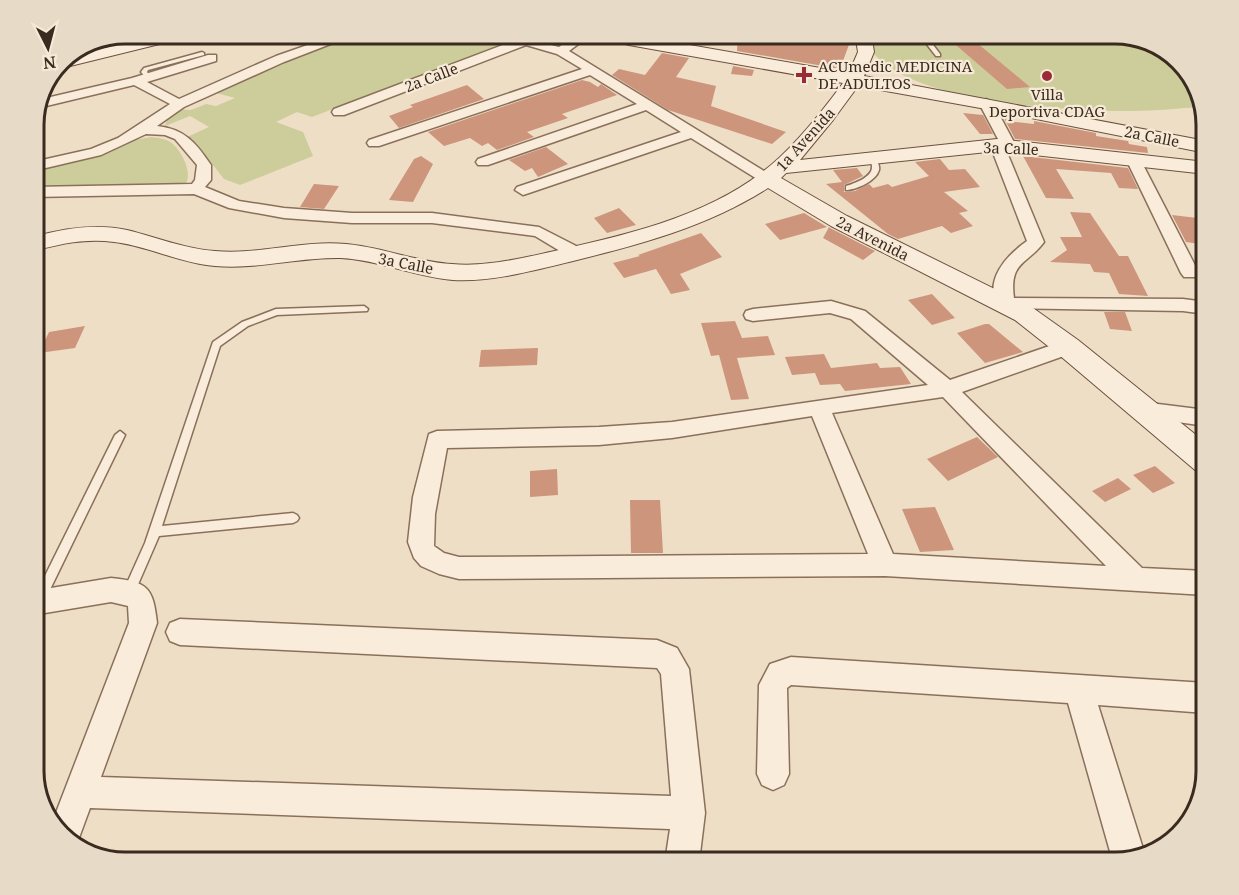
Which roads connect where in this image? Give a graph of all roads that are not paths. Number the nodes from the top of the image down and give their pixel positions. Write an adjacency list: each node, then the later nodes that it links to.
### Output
1 (141, 44): 12 (street)
2 (322, 44): 18 (street)
3 (518, 44): 20 (street, 2a Calle)
4 (531, 44): 9 (street, 2a Avenida)
5 (571, 44): 9 (street)
6 (652, 44): 15 (street, 2a Calle)
7 (865, 44): 15 (street, 1a Avenida)
8 (930, 44): 10 (lane)
9 (561, 51): 13 (street, 2a Avenida)
10 (938, 55)
11 (207, 56): 14 (street)
12 (78, 60)
13 (592, 70): 19 (street, 2a Avenida); 23 (street)
14 (142, 79): 16 (street); 18 (street)
15 (856, 79): 17 (street, 2a Calle); 31 (street, 1a Avenida)
16 (47, 102)
17 (986, 103): 24 (street); 25 (street, 2a Calle)
18 (179, 104): 21 (street)
19 (647, 105): 22 (street, 2a Avenida); 28 (street)
20 (339, 112)
21 (143, 130): 29 (street); 33 (street)
22 (693, 133): 31 (street, 2a Avenida); 34 (street)
23 (375, 143)
24 (1003, 145): 26 (street, 3a Calle); 27 (street, 3a Calle); 39 (street)
25 (1196, 145)
26 (872, 158): 31 (street, 3a Calle); 32 (lane)
27 (1133, 159): 30 (street, 3a Calle); 38 (street)
28 (483, 162)
29 (44, 165)
30 (1196, 170)
31 (773, 174): 37 (street, 3a Calle); 39 (street, 2a Avenida)
32 (849, 188)
33 (196, 189): 35 (street); 37 (street)
34 (523, 190)
35 (44, 192)
36 (44, 241): 37 (street, 3a Calle)
37 (576, 253)
38 (1190, 273)
39 (1006, 304): 40 (street); 45 (street, 2a Avenida)
40 (1183, 305): 41 (street); 43 (street)
41 (1196, 307)
42 (364, 309): 53 (lane)
43 (1196, 314)
44 (753, 315): 46 (street)
45 (1068, 347): 46 (street); 48 (street, 2a Avenida)
46 (947, 389): 47 (street); 55 (street)
47 (819, 407): 54 (street); 54 (street)
48 (1142, 410): 49 (street); 51 (street, 2a Avenida)
49 (1196, 417)
50 (120, 435): 57 (lane)
51 (1196, 453)
52 (293, 518): 53 (lane)
53 (154, 532): 58 (lane)
54 (885, 565): 55 (street)
55 (1136, 579): 56 (street)
56 (1196, 582)
57 (44, 584)
58 (135, 596): 59 (street); 64 (street)
59 (44, 601)
60 (180, 633): 65 (street)
61 (1077, 689): 62 (street); 63 (street); 67 (street)
62 (1196, 697)
63 (773, 774)
64 (79, 792): 65 (street); 66 (street)
65 (689, 813): 68 (street)
66 (66, 827)
67 (1126, 850)
68 (683, 852)

